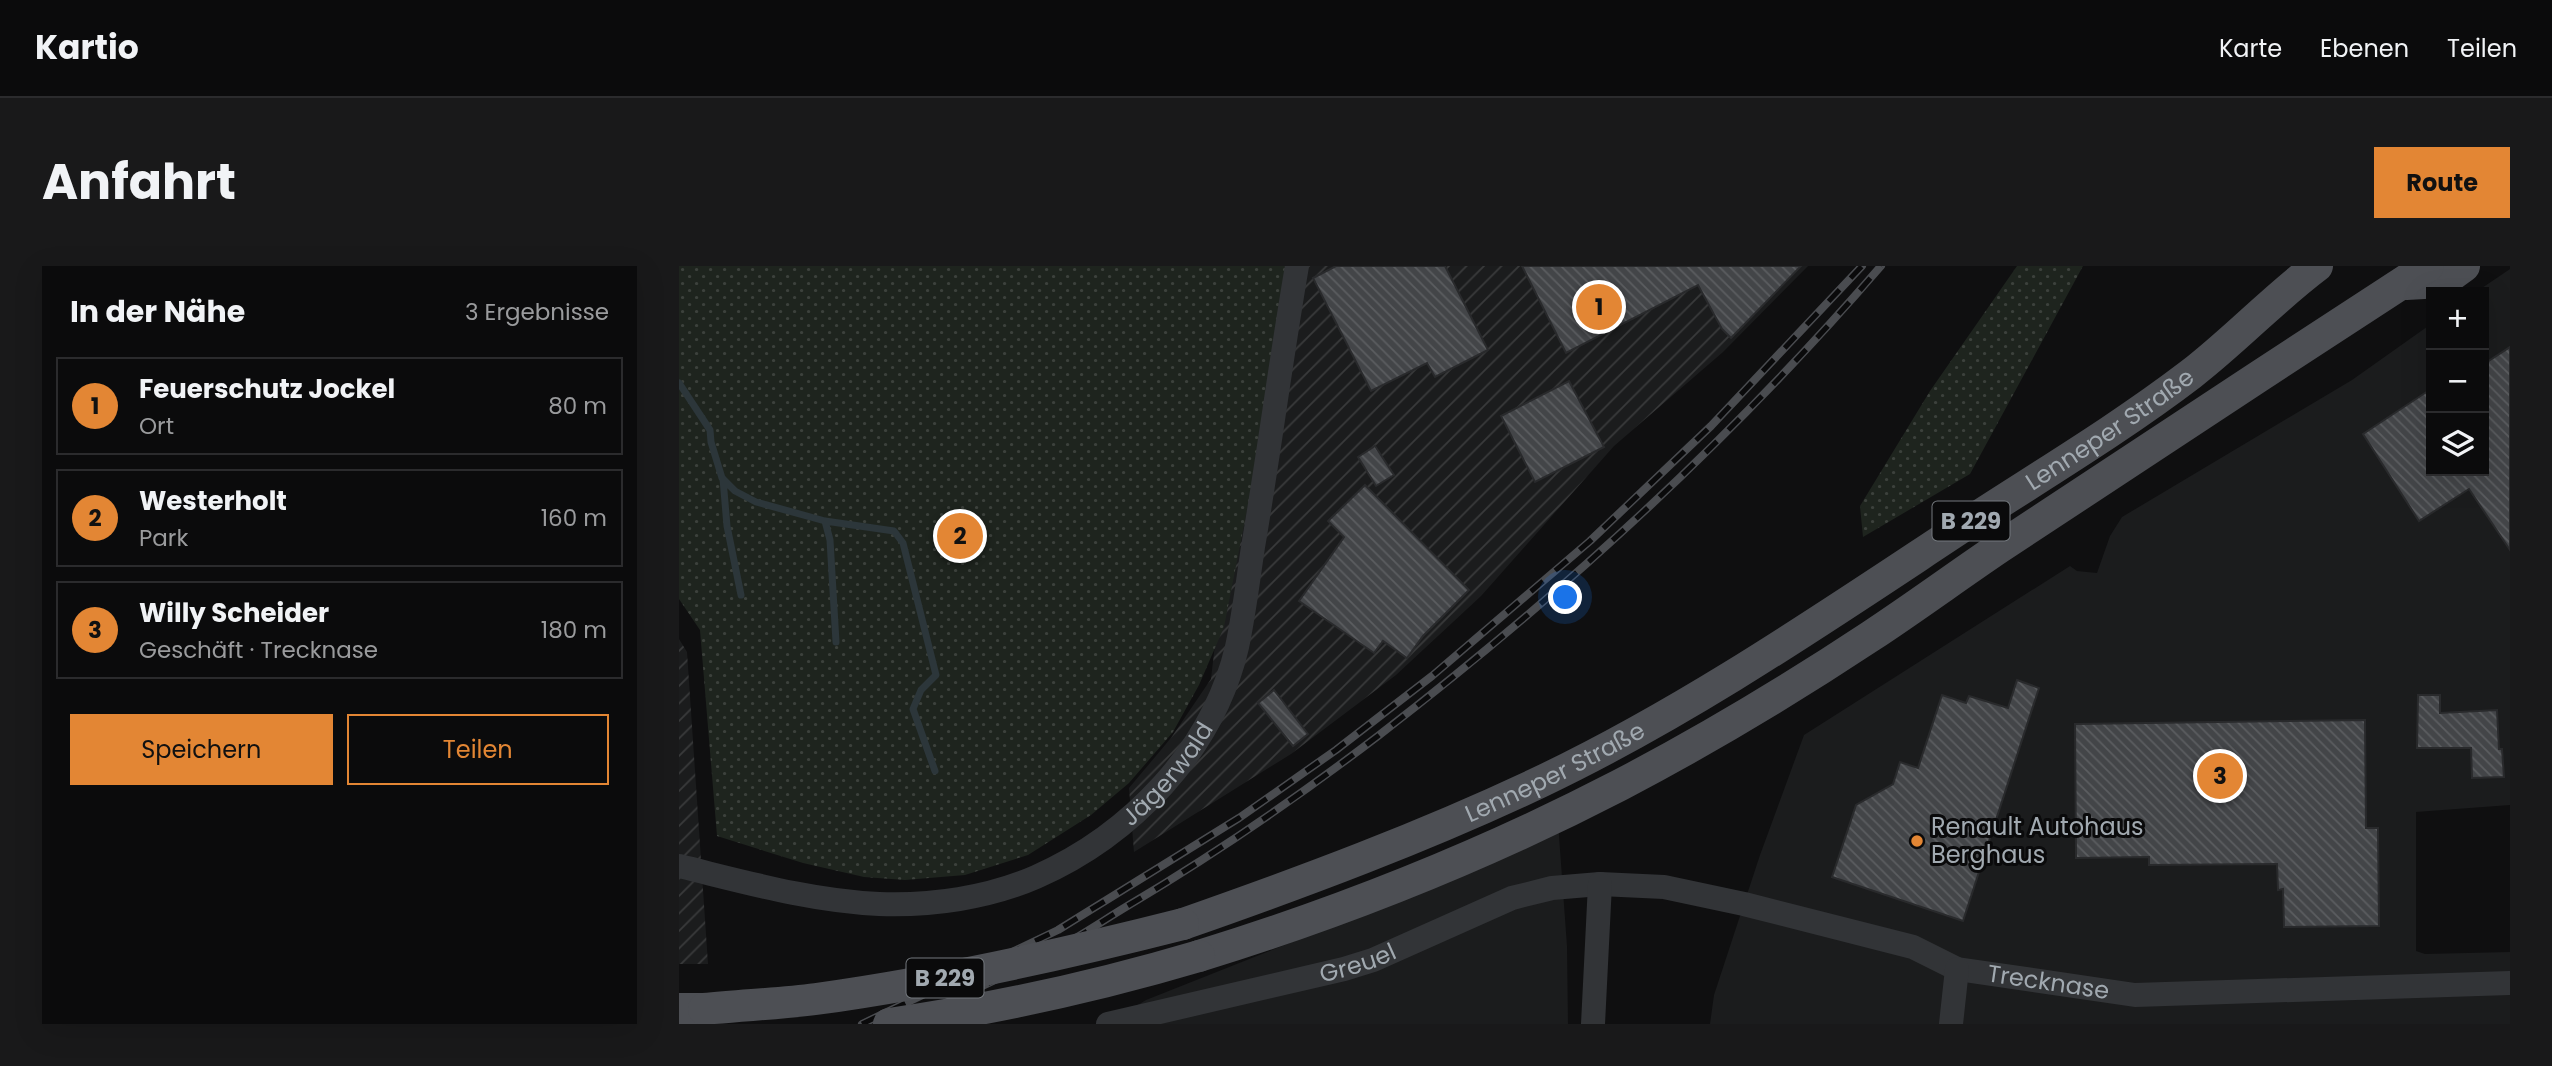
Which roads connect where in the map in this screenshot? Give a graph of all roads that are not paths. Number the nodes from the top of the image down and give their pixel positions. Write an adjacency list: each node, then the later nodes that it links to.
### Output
1 (1297, 266): 6 (street, Jägerwald)
2 (2317, 266): 10 (main road, Lenneper Straße / B 229, bridge)
3 (2428, 266): 5 (main road, Lenneper Straße)
4 (2464, 266): 5 (main road)
5 (2401, 284): 11 (main road, Lenneper Straße / B 229, bridge)
6 (679, 866)
7 (1600, 884): 8 (street, Trecknase); 12 (street, Greuel); 13 (street)
8 (1957, 969): 9 (street, Trecknase); 14 (street)
9 (2510, 983)
10 (691, 1009)
11 (888, 1024)
12 (1108, 1024)
13 (1593, 1024)
14 (1951, 1024)

